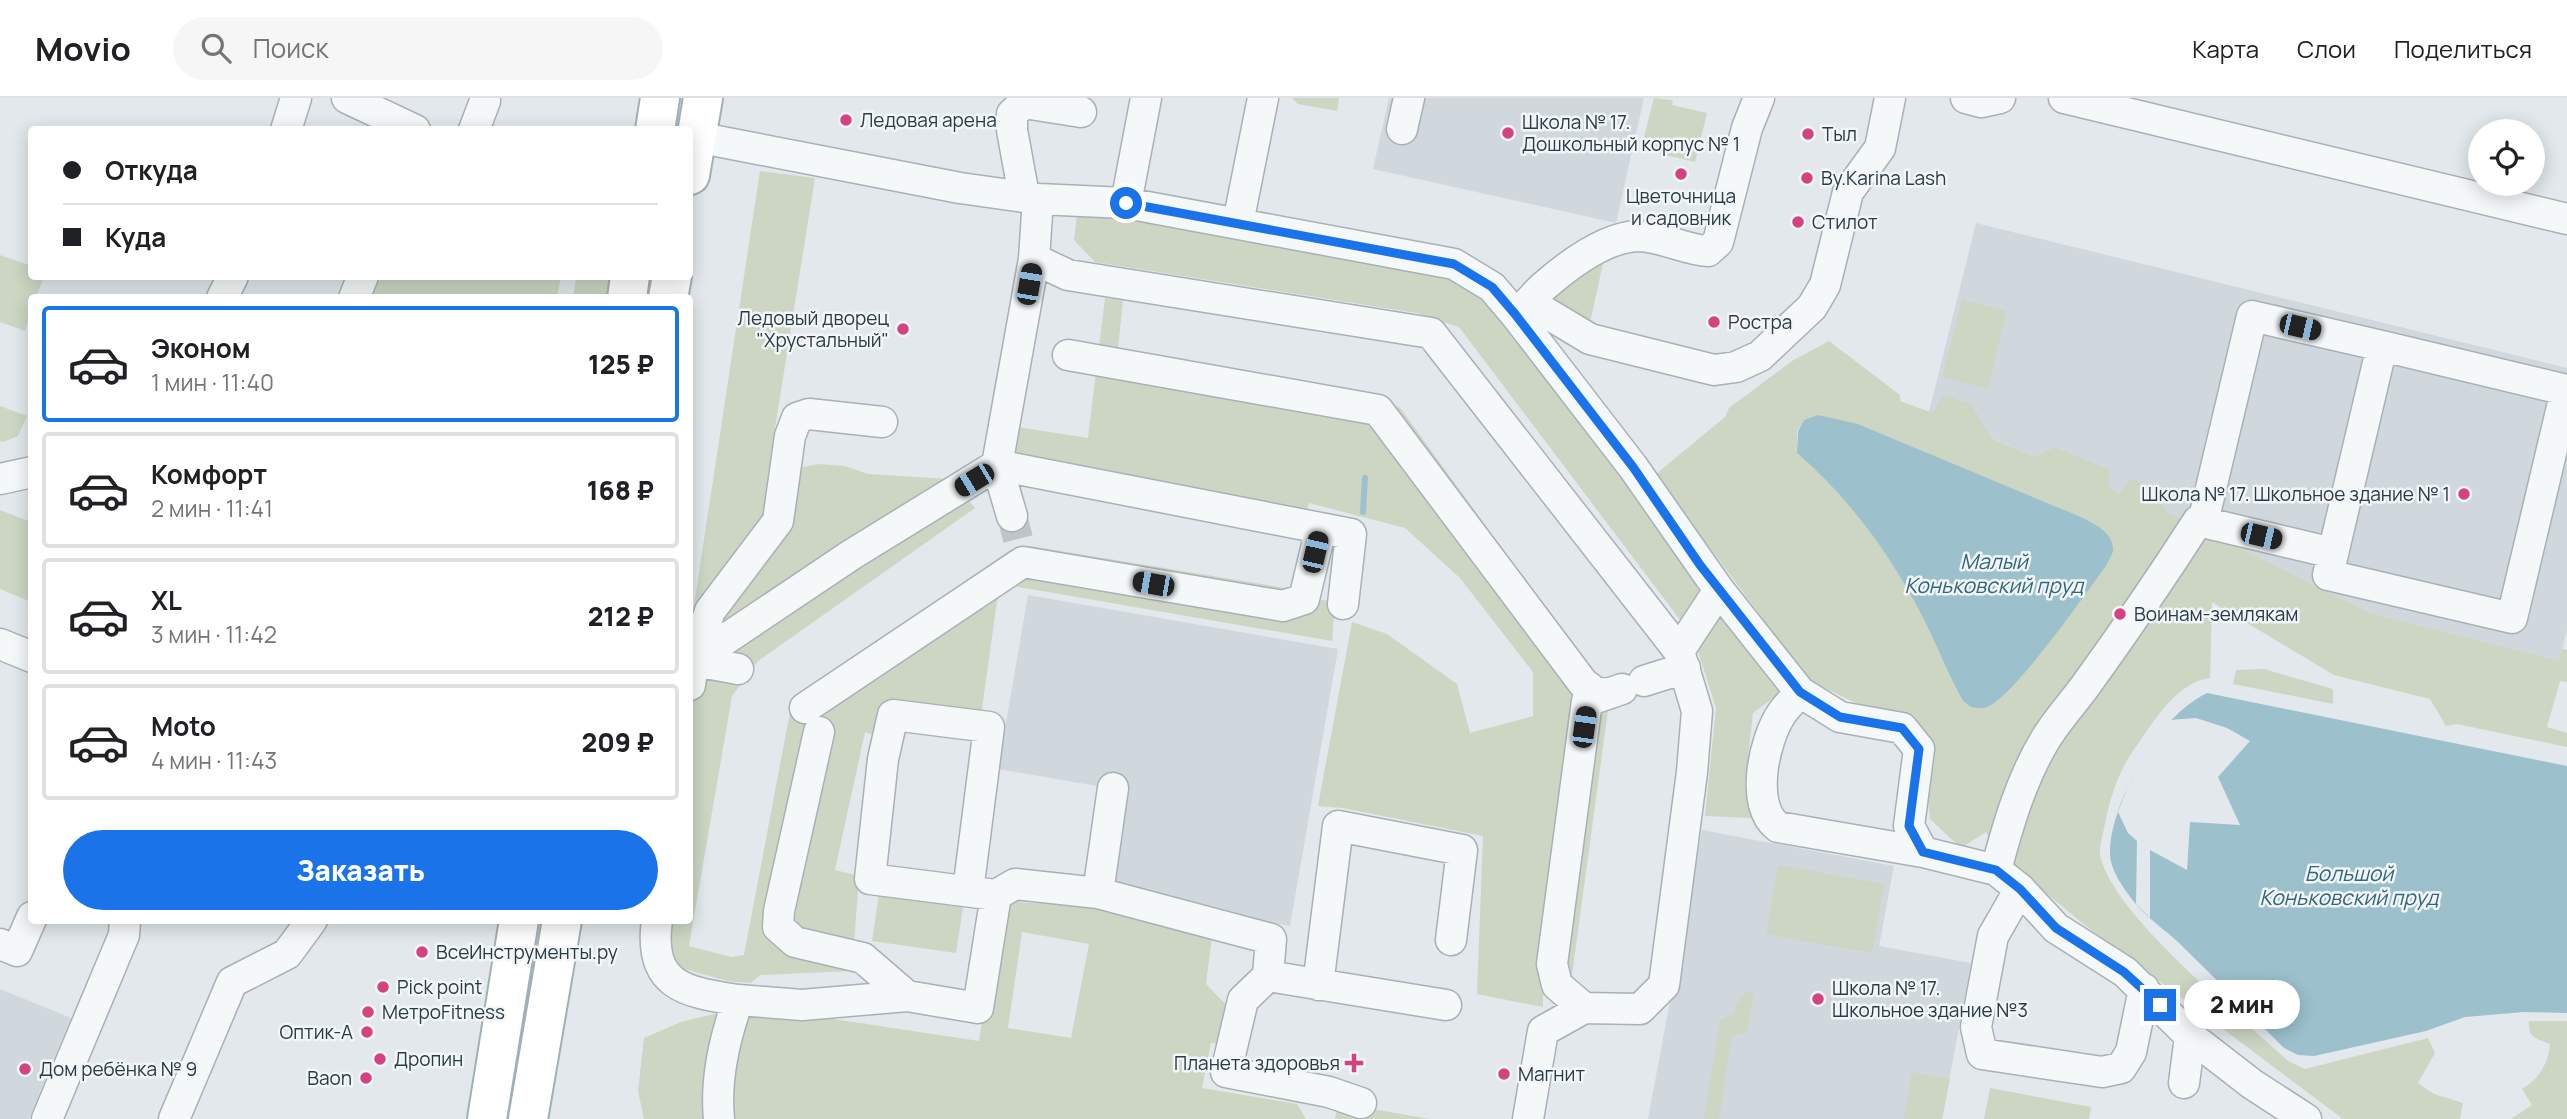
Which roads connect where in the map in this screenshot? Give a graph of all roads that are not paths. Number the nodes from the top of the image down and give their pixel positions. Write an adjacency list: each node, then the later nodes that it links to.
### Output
1 (296, 98): 16 (lane)
2 (347, 98): 17 (lane)
3 (660, 98): 19 (main road)
4 (703, 98): 21 (main road)
5 (1146, 98): 24 (lane)
6 (1263, 98): 26 (lane)
7 (1409, 98): 20 (lane)
8 (1759, 98): 28 (lane)
9 (1890, 98): 28 (lane)
10 (1966, 98): 11 (lane)
11 (2000, 98)
12 (2064, 98): 14 (lane)
13 (485, 101): 18 (lane)
14 (2148, 108): 25 (lane)
15 (1081, 112): 23 (lane)
16 (287, 126)
17 (406, 126)
18 (476, 126)
19 (655, 126)
20 (1402, 129)
21 (696, 137): 22 (main road); 23 (lane)
22 (693, 156)
23 (1031, 198): 24 (lane); 27 (lane)
24 (1126, 203): 26 (lane)
25 (2567, 219)
26 (1238, 223): 28 (lane)
27 (1034, 258): 33 (lane); 44 (lane)
28 (1523, 308): 40 (lane)
29 (2382, 346): 31 (lane); 36 (lane); 39 (lane)
30 (1068, 355): 49 (lane)
31 (2566, 390): 39 (lane)
32 (882, 422): 45 (lane)
33 (998, 465): 37 (lane); 38 (lane); 46 (lane)
34 (28, 473): 35 (lane)
35 (0, 479)
36 (2203, 522): 39 (lane); 53 (lane)
37 (1321, 528): 38 (lane); 41 (lane)
38 (1018, 539): 68 (lane)
39 (2333, 553)
40 (1719, 590): 44 (lane); 50 (lane)
41 (1343, 604)
42 (0, 644): 43 (lane)
43 (28, 655)
44 (1682, 660): 49 (lane); 71 (lane)
45 (693, 663)
46 (693, 668)
47 (693, 669): 48 (lane)
48 (738, 669)
49 (1625, 688): 71 (lane)
50 (1800, 692): 52 (lane); 52 (lane)
51 (1113, 788): 56 (lane)
52 (1923, 852): 53 (lane)
53 (1996, 870): 54 (lane)
54 (2020, 889): 67 (lane); 67 (lane)
55 (982, 893): 55 (lane); 56 (lane); 68 (lane)
56 (1098, 893): 65 (lane)
57 (29, 924): 64 (lane)
58 (125, 924): 75 (lane)
59 (309, 924): 76 (lane)
60 (518, 924): 77 (main road)
61 (561, 924): 78 (main road)
62 (656, 924): 69 (lane)
63 (1451, 940): 66 (lane)
64 (0, 944)
65 (1268, 976): 66 (lane); 74 (lane)
66 (1318, 985): 70 (lane)
67 (2144, 989): 72 (lane)
68 (907, 996): 69 (lane)
69 (738, 1000): 79 (lane)
70 (1447, 1005)
71 (1584, 1008): 80 (lane)
72 (2190, 1036): 73 (lane); 81 (lane)
73 (2184, 1083)
74 (1361, 1102)
75 (47, 1119)
76 (174, 1119)
77 (487, 1119)
78 (528, 1119)
79 (719, 1119)
80 (1528, 1119)
81 (2306, 1119)

